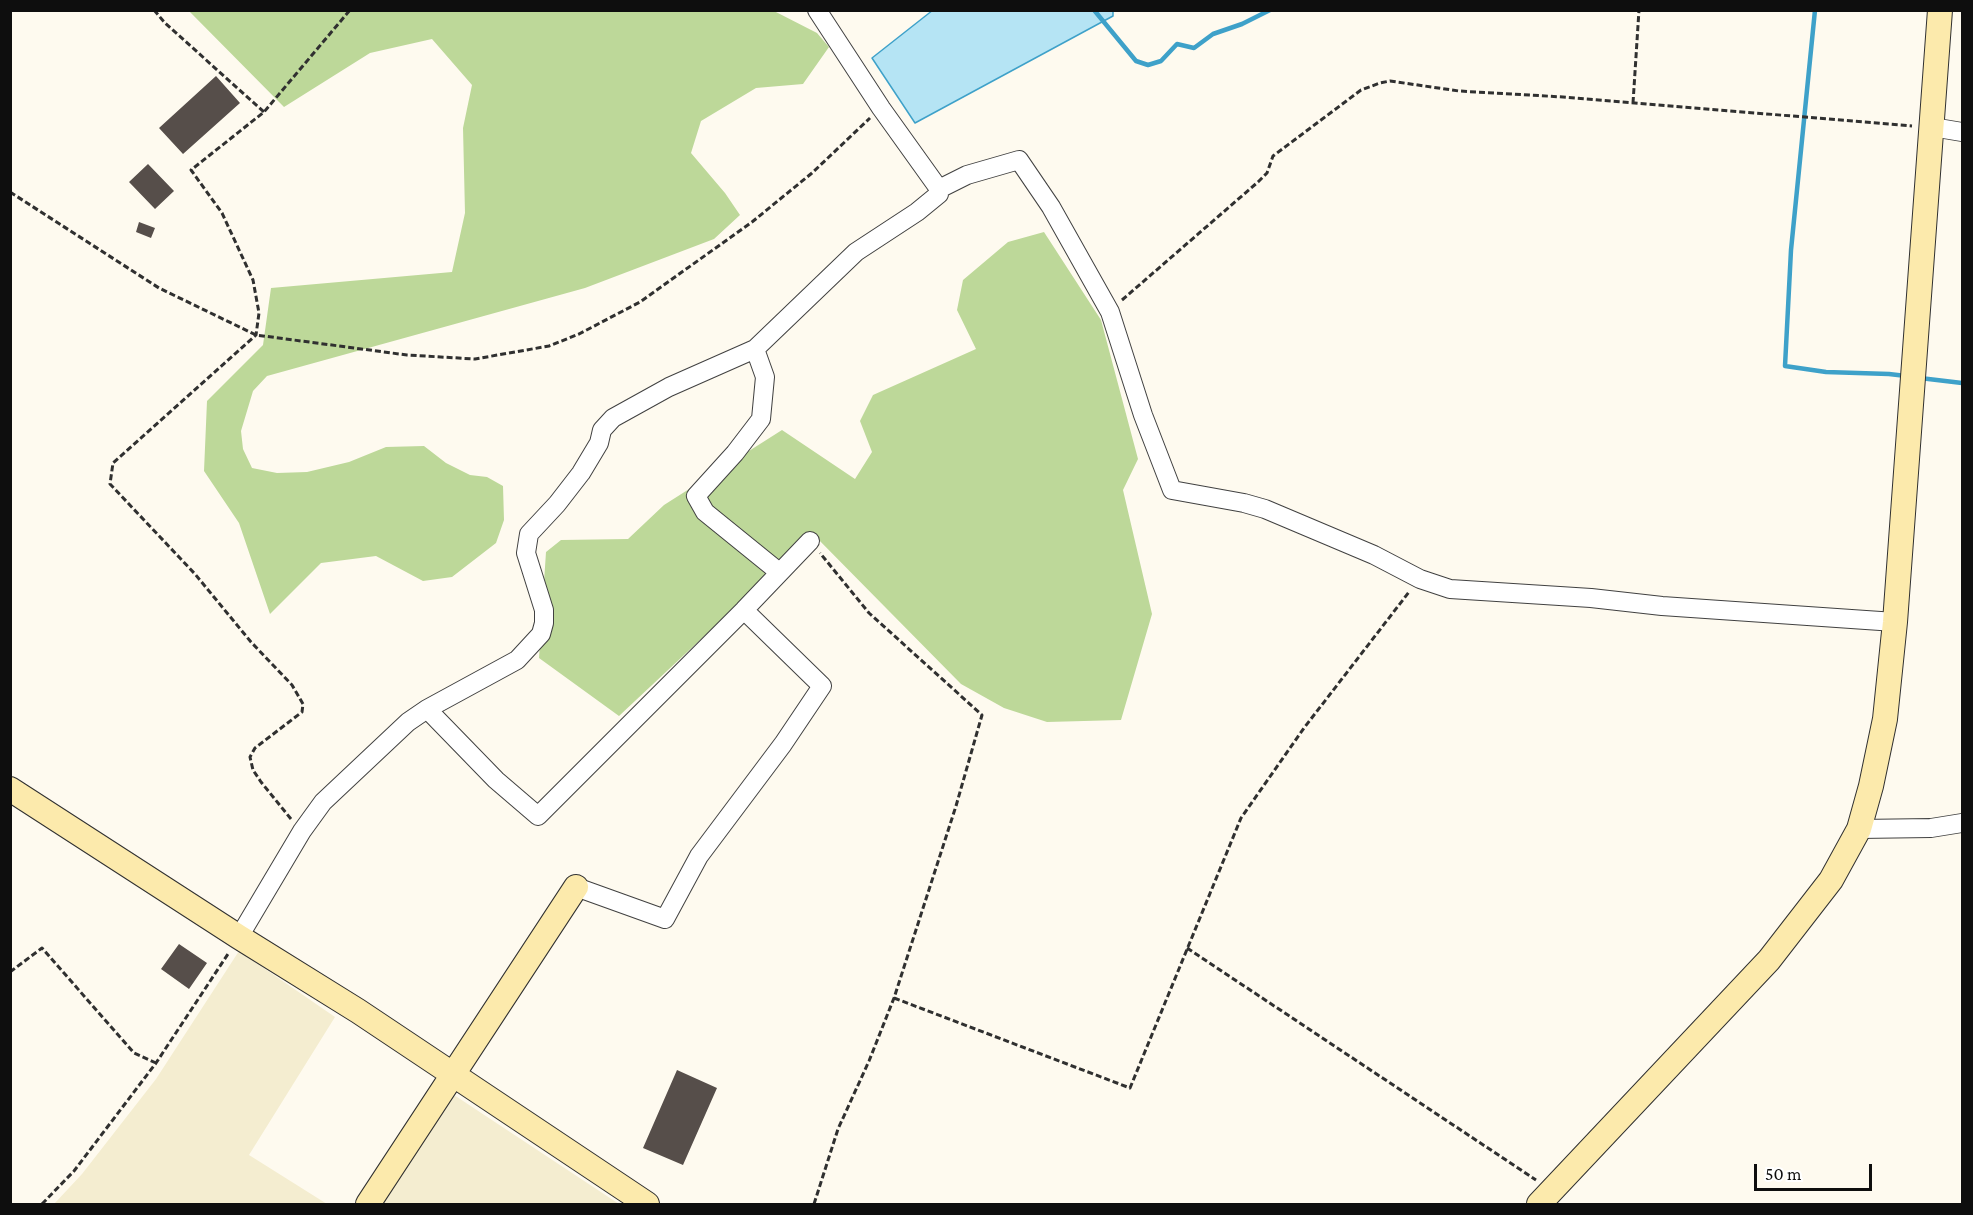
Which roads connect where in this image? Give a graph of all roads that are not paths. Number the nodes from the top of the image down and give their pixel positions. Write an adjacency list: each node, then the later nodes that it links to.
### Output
1 (817, 10): 5 (street)
2 (1940, 10): 3 (street)
3 (1932, 128): 4 (street); 10 (street)
4 (1962, 132)
5 (939, 189): 6 (street); 10 (street)
6 (755, 349): 8 (street); 11 (street)
7 (810, 541): 8 (street)
8 (778, 572): 9 (street)
9 (744, 610): 11 (street); 15 (street)
10 (1895, 622): 14 (street)
11 (427, 709): 16 (street)
12 (10, 789): 16 (street)
13 (1962, 823): 14 (street)
14 (1859, 829): 18 (street)
15 (576, 887): 17 (street)
16 (239, 937): 17 (street)
17 (453, 1075): 19 (street); 20 (street)
18 (1546, 1198)
19 (368, 1204)
20 (647, 1204)

